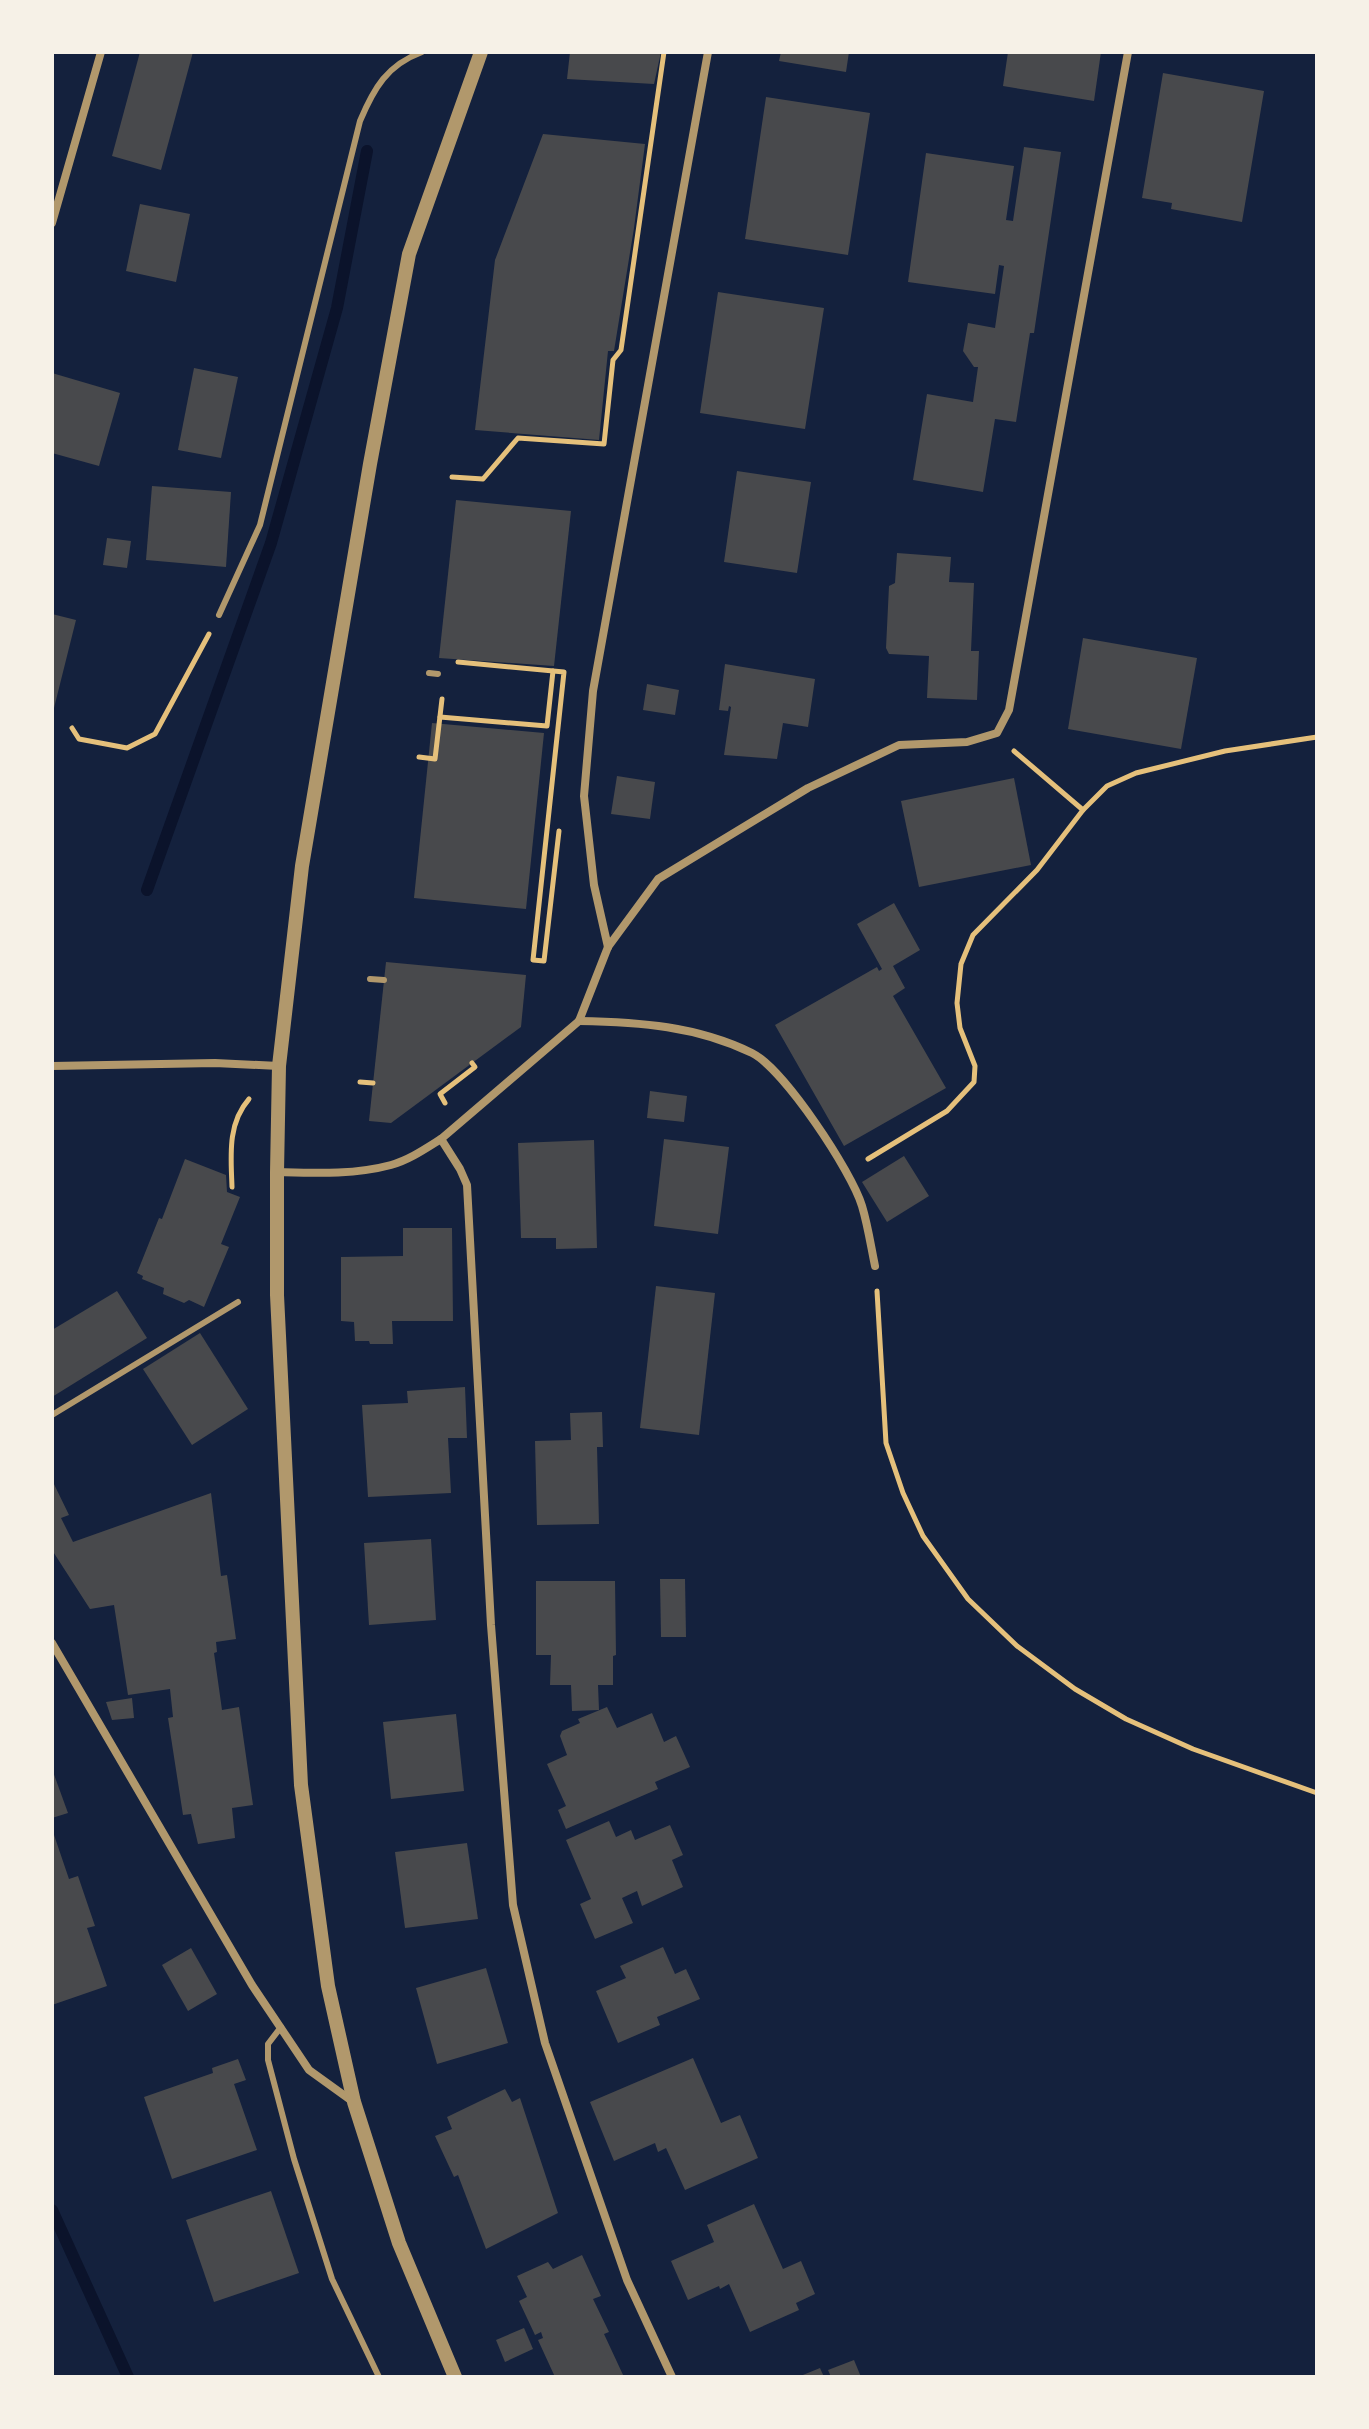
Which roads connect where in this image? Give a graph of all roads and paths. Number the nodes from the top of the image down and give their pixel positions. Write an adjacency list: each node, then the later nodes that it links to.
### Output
1 (101, 52): 7 (street)
2 (422, 52): 9 (lane)
3 (664, 52): 8 (path)
4 (708, 52): 21 (street)
5 (1128, 52): 17 (street)
6 (477, 53): 27 (street)
7 (52, 223)
8 (452, 477)
9 (219, 615): 16 (path)
10 (446, 661): 11 (path)
11 (553, 671): 15 (path); 21 (path)
12 (429, 673): 13 (lane)
13 (438, 674)
14 (443, 689): 15 (path)
15 (440, 717): 19 (path)
16 (72, 728)
17 (997, 733): 20 (path); 22 (street)
18 (1317, 737): 20 (path)
19 (419, 757)
20 (1083, 810): 32 (path)
21 (587, 817): 22 (street)
22 (608, 947): 25 (street)
23 (370, 979): 24 (lane)
24 (384, 980)
25 (579, 1021): 30 (street); 32 (street)
26 (52, 1066): 27 (street)
27 (279, 1066): 31 (street); 33 (path)
28 (360, 1082): 29 (path)
29 (373, 1083)
30 (441, 1139): 31 (street); 43 (street)
31 (277, 1172): 40 (street)
32 (847, 1172): 34 (street)
33 (232, 1187)
34 (875, 1266): 38 (path)
35 (238, 1302): 36 (lane)
36 (52, 1415)
37 (52, 1643): 39 (street)
38 (1317, 1793)
39 (281, 2027): 40 (street); 41 (lane)
40 (354, 2102): 42 (street)
41 (379, 2377)
42 (455, 2377)
43 (672, 2377)

